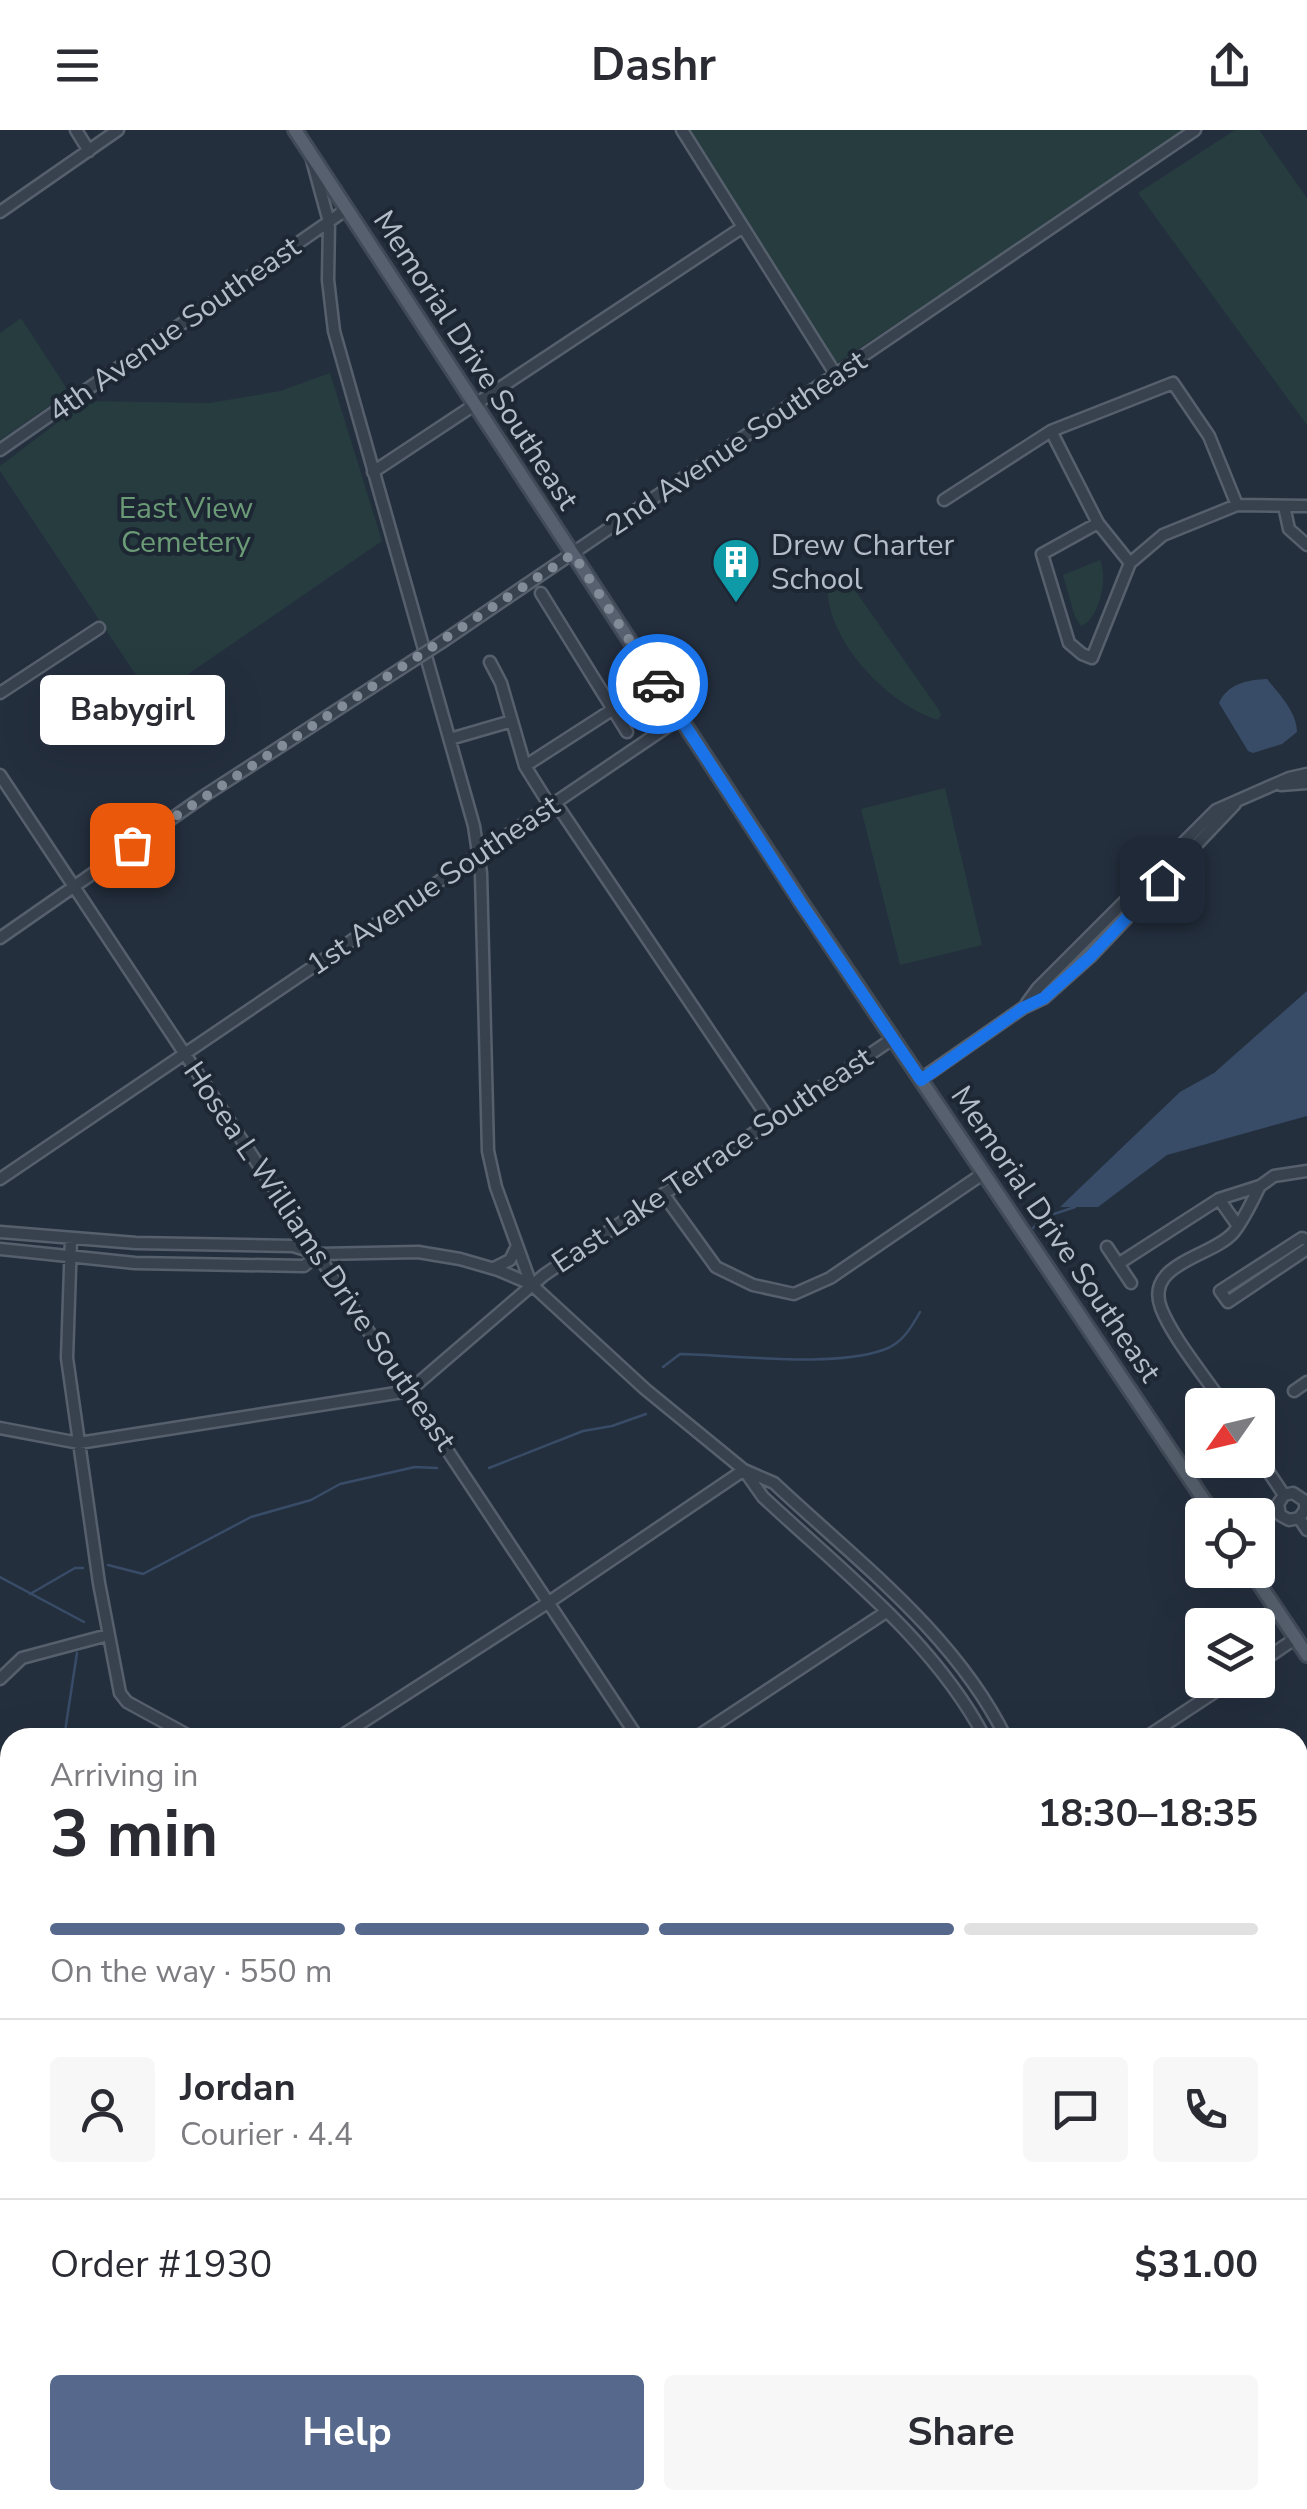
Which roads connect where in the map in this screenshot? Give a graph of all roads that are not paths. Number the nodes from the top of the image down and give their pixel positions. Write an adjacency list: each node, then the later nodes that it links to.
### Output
1 (76, 130): 6 (street)
2 (118, 130): 6 (street)
3 (295, 130): 7 (main road, Memorial Drive Southeast)
4 (682, 130): 11 (street)
5 (1195, 130): 12 (street, 2nd Avenue Southeast)
6 (89, 151): 9 (street)
7 (309, 151): 8 (main road, Memorial Drive Southeast); 10 (street)
8 (348, 209): 10 (street, 4th Avenue Southeast); 13 (main road, Memorial Drive Southeast)
9 (0, 212)
10 (329, 222): 15 (street, 4th Avenue Southeast); 16 (street)
11 (743, 227): 12 (street); 13 (street)
12 (836, 375): 23 (street, 2nd Avenue Southeast)
13 (474, 404): 16 (street); 23 (main road, Memorial Drive Southeast)
14 (1051, 431): 17 (street); 18 (street); 21 (street)
15 (0, 450)
16 (372, 472): 33 (street)
17 (944, 500)
18 (1237, 505): 19 (street); 24 (street)
19 (1284, 506): 20 (street); 22 (street)
20 (1307, 506)
21 (1098, 523): 24 (street); 24 (street)
22 (1307, 545)
23 (573, 554): 30 (main road, Memorial Drive Southeast); 41 (street, 2nd Avenue Southeast, bridge)
24 (1130, 563)
25 (540, 592): 29 (street)
26 (99, 628): 28 (street)
27 (490, 662): 31 (street)
28 (0, 693)
29 (614, 708): 32 (street); 34 (street)
30 (680, 718): 39 (street, 1st Avenue Southeast); 43 (main road, Memorial Drive Southeast)
31 (512, 721): 33 (street); 34 (street)
32 (628, 732)
33 (450, 739): 40 (street)
34 (526, 766): 39 (street)
35 (1307, 774): 38 (street)
36 (0, 775): 41 (street, Hosea L Williams Drive Southeast)
37 (1307, 784): 38 (street)
38 (1275, 786): 45 (street)
39 (553, 804): 40 (street, 1st Avenue Southeast); 46 (street)
40 (479, 852): 44 (street, 1st Avenue Southeast); 58 (street)
41 (73, 885): 42 (street, 2nd Avenue Southeast); 44 (street, Hosea L Williams Drive Southeast)
42 (0, 938)
43 (894, 1038): 45 (main road, Memorial Drive Southeast); 46 (street, East Lake Terrace Southeast)
44 (185, 1053): 50 (street, 1st Avenue Southeast); 62 (street, Hosea L Williams Drive Southeast)
45 (921, 1080): 48 (main road, Memorial Drive Southeast)
46 (770, 1121): 52 (street, East Lake Terrace Southeast)
47 (0, 1161): 50 (street)
48 (984, 1172): 52 (street); 77 (main road, Memorial Drive Southeast)
49 (1307, 1172): 51 (street)
50 (4, 1176)
51 (1260, 1186): 53 (street); 54 (street)
52 (664, 1195): 67 (street, East Lake Terrace Southeast)
53 (1219, 1199): 54 (street); 64 (street)
54 (1238, 1226): 69 (street)
55 (0, 1232): 56 (street)
56 (71, 1239): 62 (street); 63 (street)
57 (1307, 1240): 61 (street)
58 (517, 1246): 65 (street); 67 (street)
59 (1106, 1247): 64 (street)
60 (0, 1249): 63 (street)
61 (1307, 1249)
62 (318, 1254): 63 (street); 65 (street); 70 (street, Hosea L Williams Drive Southeast)
63 (70, 1257): 73 (street)
64 (1118, 1264): 66 (street)
65 (493, 1268): 67 (street)
66 (1131, 1282)
67 (531, 1284): 70 (street, East Lake Terrace Southeast); 74 (street)
68 (1307, 1382): 71 (street)
69 (1213, 1388)
70 (409, 1391): 73 (street); 81 (street, Hosea L Williams Drive Southeast)
71 (1294, 1391)
72 (0, 1428): 73 (street)
73 (79, 1444): 83 (street)
74 (744, 1470): 81 (street); 82 (street); 94 (street)
75 (1273, 1478): 76 (street)
76 (1284, 1495): 78 (street); 78 (street)
77 (1203, 1498)
78 (1298, 1518): 79 (street)
79 (1307, 1530)
80 (1262, 1588): 84 (main road)
81 (549, 1602): 90 (street); 91 (street, Hosea L Williams Drive Southeast)
82 (886, 1612): 92 (street); 93 (street)
83 (108, 1635): 87 (street); 89 (street)
84 (1296, 1638): 85 (street); 86 (main road)
85 (1275, 1652)
86 (1307, 1655)
87 (0, 1680)
88 (1206, 1698): 95 (street)
89 (175, 1728)
90 (354, 1728)
91 (631, 1728)
92 (710, 1728)
93 (978, 1728)
94 (1001, 1728)
95 (1160, 1728)

